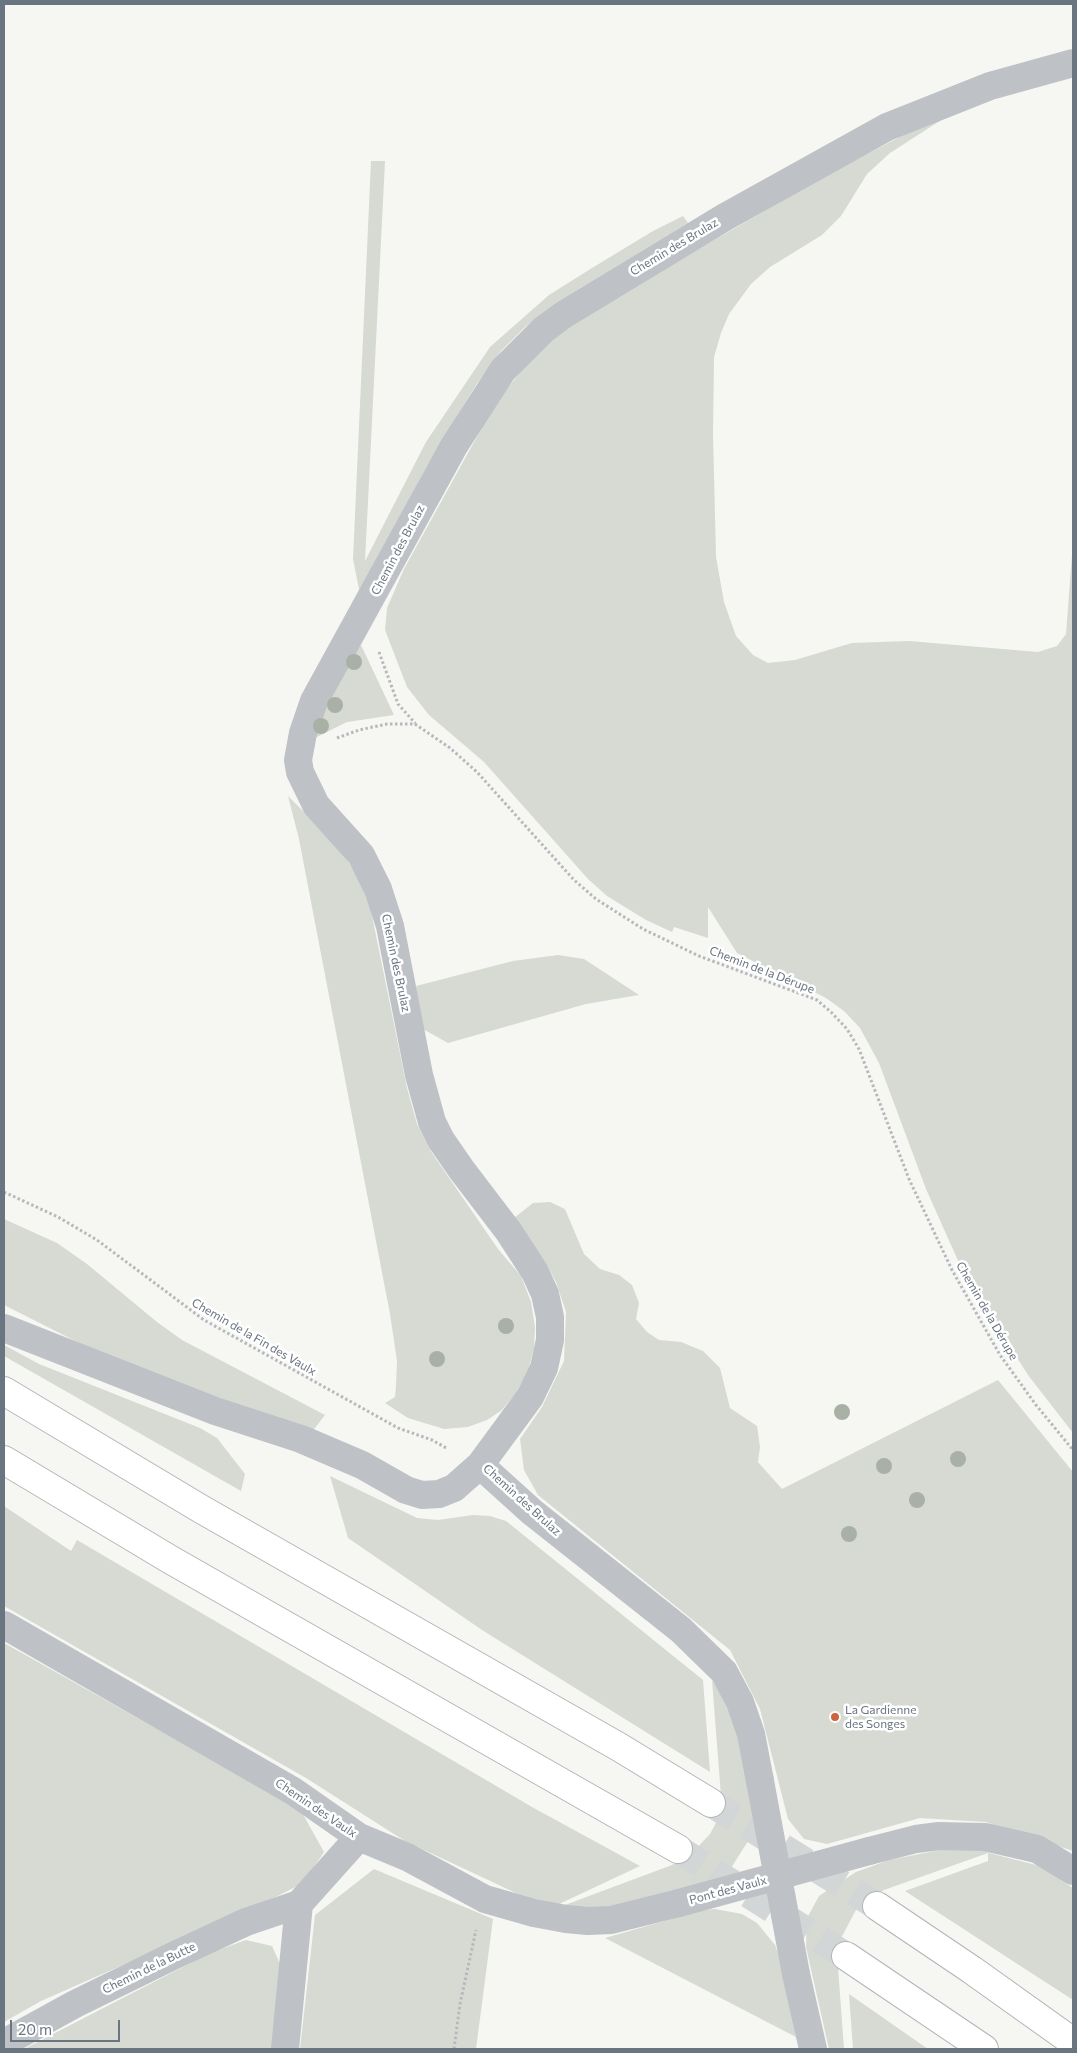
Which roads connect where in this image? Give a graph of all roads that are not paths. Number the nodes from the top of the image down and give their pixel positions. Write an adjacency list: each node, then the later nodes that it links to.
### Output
1 (1073, 63): 5 (street, Chemin des Brulaz)
2 (4, 1328): 5 (street)
3 (4, 1391): 8 (highway)
4 (4, 1460): 10 (highway)
5 (480, 1465): 7 (street, Chemin des Brulaz)
6 (4, 1625): 9 (street, Chemin des Vaulx)
7 (760, 1781): 12 (street, Pont des Vaulx, bridge)
8 (711, 1803)
9 (359, 1837): 13 (street, Chemin de la Butte); 14 (street, Chemin des Vaulx)
10 (678, 1849)
11 (1073, 1871): 12 (street, Pont des Vaulx, bridge)
12 (777, 1877): 14 (street, Pont des Vaulx, bridge); 20 (street, Pont des Vaulx, bridge)
13 (299, 1904): 18 (street, Chemin de la Butte); 19 (street)
14 (679, 1904)
15 (877, 1906): 17 (highway)
16 (846, 1956): 21 (highway)
17 (1073, 2042)
18 (4, 2043)
19 (285, 2049)
20 (813, 2049)
21 (984, 2049)

